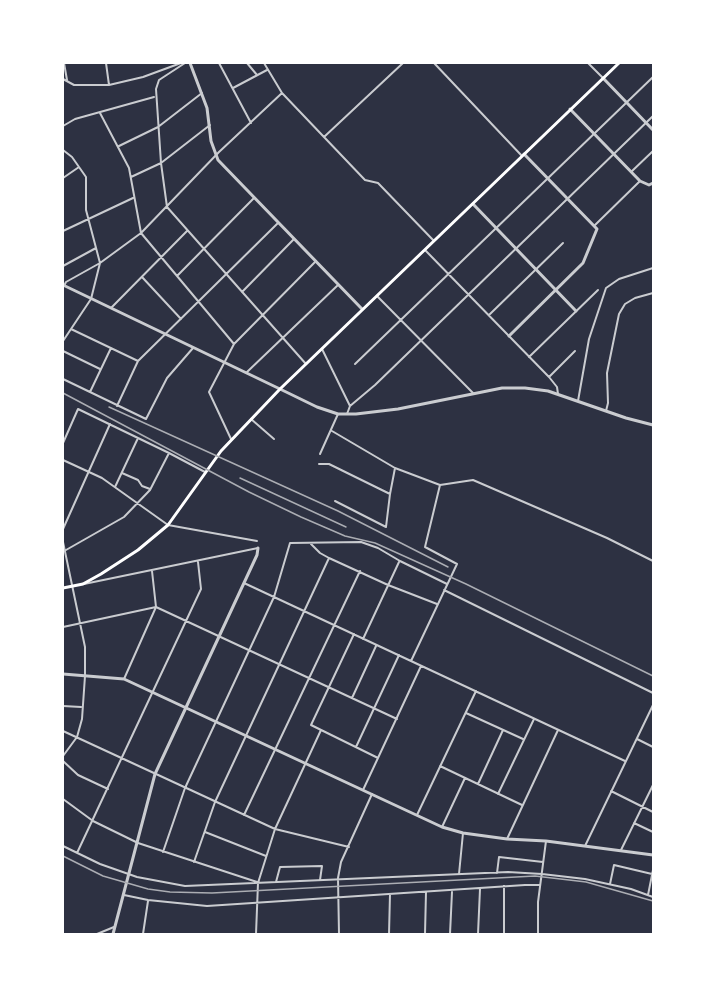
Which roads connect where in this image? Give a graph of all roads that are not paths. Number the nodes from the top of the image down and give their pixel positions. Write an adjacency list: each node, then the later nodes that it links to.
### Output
1 (64, 63): 17 (street)
2 (106, 63): 18 (street)
3 (184, 63): 18 (street); 22 (street)
4 (190, 63): 20 (street)
5 (219, 63): 19 (street)
6 (247, 63): 13 (street)
7 (264, 63): 12 (street)
8 (403, 63): 34 (street)
9 (434, 63): 39 (street)
10 (588, 63): 15 (street)
11 (619, 63): 15 (main road)
12 (267, 70): 13 (street); 21 (street)
13 (257, 76): 19 (street)
14 (653, 77): 23 (street)
15 (603, 78): 23 (street); 24 (main road)
16 (63, 79): 17 (street)
17 (67, 80): 18 (street)
18 (109, 85)
19 (233, 88): 27 (street)
20 (202, 93): 29 (street); 31 (street)
21 (282, 93): 27 (street); 34 (street)
22 (156, 97): 25 (street); 31 (street)
23 (626, 102): 28 (street); 33 (street)
24 (570, 109): 33 (street); 39 (main road)
25 (100, 113): 30 (street); 35 (street)
26 (653, 116): 28 (street)
27 (251, 123): 40 (street)
28 (646, 123): 32 (street); 38 (street)
29 (210, 125): 40 (street); 41 (street)
30 (63, 126)
31 (159, 127): 35 (street); 41 (street)
32 (653, 130)
33 (594, 133): 38 (street); 46 (street)
34 (324, 137): 62 (street)
35 (119, 146): 44 (street)
36 (63, 150): 42 (street)
37 (653, 151): 43 (street)
38 (614, 154): 43 (street); 51 (street)
39 (523, 155): 46 (street); 52 (main road)
40 (216, 156): 50 (street); 53 (street)
41 (161, 163): 44 (street); 53 (street)
42 (79, 167): 45 (street); 54 (street)
43 (631, 172): 47 (street)
44 (131, 177): 49 (street)
45 (63, 178)
46 (548, 178): 51 (street); 57 (street)
47 (640, 181): 48 (street); 56 (street)
48 (653, 183)
49 (134, 197): 54 (street); 60 (street)
50 (254, 198): 55 (street); 65 (street)
51 (568, 198): 56 (street); 66 (street)
52 (473, 204): 57 (street); 62 (main road)
53 (167, 207): 58 (street); 60 (street)
54 (88, 219): 59 (street); 64 (street)
55 (278, 223): 61 (street); 74 (street)
56 (594, 226): 80 (street)
57 (496, 228): 66 (street); 75 (street)
58 (188, 230): 65 (street); 68 (street)
59 (63, 231)
60 (141, 233): 68 (street); 70 (street)
61 (294, 239): 69 (street); 82 (street)
62 (434, 241): 67 (main road)
63 (563, 243): 73 (street)
64 (96, 248): 70 (street); 71 (street)
65 (204, 249): 74 (street); 76 (street)
66 (516, 249): 73 (street); 84 (street)
67 (425, 250): 75 (street); 85 (main road)
68 (161, 257): 76 (street); 77 (street)
69 (316, 261): 78 (street); 91 (street)
70 (99, 263): 79 (street); 86 (street)
71 (63, 266)
72 (653, 268): 120 (street)
73 (536, 269): 80 (street); 92 (street)
74 (226, 274): 82 (street); 87 (street)
75 (448, 274): 84 (street); 94 (street)
76 (177, 276): 87 (street)
77 (142, 277): 88 (street); 93 (street)
78 (338, 285): 89 (street); 98 (street)
79 (64, 286): 86 (street)
80 (556, 290): 90 (street); 97 (street)
81 (598, 290): 90 (street)
82 (242, 292): 91 (street)
83 (653, 293): 123 (street)
84 (469, 294): 92 (street); 99 (street)
85 (376, 296): 89 (main road); 94 (street)
86 (91, 299): 88 (street); 95 (street)
87 (198, 302): 93 (street); 101 (street)
88 (111, 308): 96 (street)
89 (362, 309): 104 (main road)
90 (576, 311): 107 (street)
91 (262, 315): 98 (street); 101 (street)
92 (489, 315): 97 (street)
93 (181, 319): 96 (street)
94 (400, 320): 99 (street); 111 (street)
95 (71, 329): 100 (street); 102 (street)
96 (165, 334): 103 (street); 108 (street)
97 (509, 336): 107 (street)
98 (283, 338): 110 (street); 113 (street)
99 (421, 341): 118 (street); 122 (street)
100 (63, 342)
101 (234, 344): 109 (street)
102 (111, 348): 108 (street); 112 (street)
103 (193, 348): 109 (street); 121 (street)
104 (322, 349): 110 (main road); 122 (street)
105 (63, 351): 112 (street)
106 (575, 351): 114 (street)
107 (529, 357): 114 (street)
108 (138, 361): 121 (street)
109 (225, 363): 113 (street); 132 (street)
110 (306, 364): 116 (main road)
111 (355, 364)
112 (100, 369): 117 (street)
113 (246, 373): 116 (street)
114 (549, 377): 119 (street)
115 (63, 379): 117 (street)
116 (280, 389): 124 (street); 126 (main road)
117 (90, 392): 121 (street)
118 (474, 394): 119 (street); 125 (street)
119 (558, 394): 120 (street)
120 (578, 401): 123 (street)
121 (117, 406)
122 (350, 406): 125 (street)
123 (606, 411): 128 (street)
124 (338, 414): 125 (street); 129 (street)
125 (346, 414)
126 (251, 419): 131 (street); 132 (main road)
127 (110, 424): 130 (street); 133 (street); 139 (street)
128 (653, 425)
129 (332, 430): 135 (street); 138 (street)
130 (138, 437): 134 (street); 141 (street)
131 (274, 439)
132 (231, 440): 140 (main road)
133 (63, 443)
134 (169, 453): 140 (street); 144 (street)
135 (320, 454)
136 (63, 460): 139 (street)
137 (319, 464): 145 (street)
138 (395, 468): 142 (street); 145 (street)
139 (88, 471): 143 (street); 149 (street)
140 (205, 472): 148 (main road)
141 (122, 473): 143 (street); 144 (street)
142 (440, 485): 157 (street); 163 (street)
143 (115, 487): 147 (street)
144 (150, 490): 147 (street)
145 (390, 494): 146 (street)
146 (335, 501)
147 (138, 504): 148 (street); 154 (street)
148 (168, 525): 150 (street); 162 (main road)
149 (63, 530)
150 (257, 541)
151 (63, 542): 154 (street)
152 (310, 543): 155 (street); 156 (street); 168 (street)
153 (258, 548): 158 (street); 161 (street)
154 (64, 551): 165 (street)
155 (329, 558): 160 (street); 171 (street)
156 (400, 561): 163 (street); 164 (street)
157 (653, 561)
158 (198, 562): 159 (street); 172 (street)
159 (152, 571): 162 (street); 170 (street)
160 (360, 571): 164 (street); 174 (street)
161 (244, 583): 168 (street); 177 (street)
162 (83, 584): 165 (main road)
163 (447, 584): 167 (street)
164 (388, 585): 169 (street); 178 (street)
165 (72, 586): 166 (main road); 173 (street)
166 (63, 588)
167 (444, 590): 169 (street); 192 (street)
168 (274, 597): 171 (street); 180 (street)
169 (438, 604): 182 (street)
170 (156, 607): 172 (street); 173 (street); 188 (street)
171 (304, 611): 174 (street); 183 (street)
172 (186, 620): 177 (street); 191 (street)
173 (80, 623): 175 (street); 186 (street)
174 (333, 625): 176 (street); 187 (street)
175 (63, 627)
176 (354, 634): 178 (street); 189 (street)
177 (219, 636): 180 (street); 197 (street)
178 (363, 639): 179 (street)
179 (377, 645): 181 (street); 193 (street)
180 (249, 650): 183 (street); 202 (street)
181 (399, 655): 182 (street); 198 (street)
182 (411, 661): 184 (street)
183 (279, 664): 187 (street); 207 (street)
184 (422, 666): 190 (street); 201 (street)
185 (63, 674): 186 (street)
186 (85, 676): 188 (street); 196 (street)
187 (309, 678): 189 (street); 213 (street)
188 (124, 679): 191 (street)
189 (329, 687): 193 (street); 204 (street)
190 (476, 691): 199 (street); 200 (street)
191 (153, 692): 197 (street); 215 (street)
192 (653, 693)
193 (352, 698): 198 (street)
194 (653, 705): 209 (street)
195 (63, 706): 196 (street)
196 (82, 707): 208 (street)
197 (186, 707): 202 (street); 221 (street)
198 (374, 708): 201 (street); 211 (street)
199 (466, 713): 205 (street); 220 (street)
200 (534, 718): 206 (street); 210 (street)
201 (397, 719): 216 (street)
202 (216, 722): 207 (street); 225 (street)
203 (63, 730): 208 (street)
204 (321, 730): 211 (street); 219 (street)
205 (503, 730): 210 (street); 223 (street)
206 (558, 730): 218 (street); 233 (street)
207 (246, 735): 213 (street); 232 (street)
208 (77, 737): 214 (street); 215 (street)
209 (636, 739): 212 (street); 218 (street)
210 (524, 740): 230 (street)
211 (356, 747): 216 (street)
212 (653, 747)
213 (275, 749): 219 (street); 236 (street)
214 (63, 756)
215 (122, 758): 221 (street); 226 (street)
216 (378, 758): 227 (street)
217 (63, 761): 226 (street)
218 (625, 761): 228 (street)
219 (306, 764): 227 (street); 241 (street)
220 (440, 766): 222 (street); 237 (street)
221 (155, 774): 225 (street); 247 (street)
222 (465, 778): 223 (street); 240 (street)
223 (478, 784): 230 (street)
224 (653, 785): 234 (street)
225 (185, 788): 232 (street); 252 (street)
226 (108, 789): 238 (street)
227 (363, 790): 229 (street)
228 (611, 791): 234 (street); 249 (street)
229 (372, 794): 237 (street); 250 (street)
230 (498, 794): 233 (street)
231 (63, 799): 238 (street)
232 (215, 802): 236 (street); 242 (street)
233 (523, 805): 245 (street)
234 (642, 807): 235 (street); 239 (street)
235 (653, 812)
236 (244, 815): 241 (street)
237 (417, 815): 240 (street)
238 (93, 821): 247 (street); 253 (street)
239 (634, 824): 243 (street); 251 (street)
240 (442, 827): 244 (street)
241 (275, 829): 250 (street); 255 (street)
242 (205, 832): 255 (street); 256 (street)
243 (653, 832)
244 (463, 833): 245 (street); 260 (street)
245 (507, 839): 246 (street)
246 (546, 841): 249 (street); 257 (street)
247 (138, 843): 252 (street); 262 (street)
248 (63, 846): 253 (street)
249 (585, 846): 251 (street)
250 (349, 847): 263 (street)
251 (621, 850): 254 (street)
252 (164, 852): 256 (street)
253 (78, 854): 262 (street)
254 (653, 855)
255 (266, 856): 266 (street)
256 (194, 862): 266 (street)
257 (543, 862): 259 (street); 261 (street)
258 (653, 872): 267 (street); 275 (street)
259 (497, 873): 260 (street); 261 (street)
260 (459, 874): 263 (street)
261 (542, 874): 267 (street); 268 (street)
262 (130, 875): 266 (street); 274 (street)
263 (338, 879): 264 (street); 276 (street)
264 (320, 880): 265 (street); 265 (street)
265 (276, 882): 266 (street)
266 (258, 884): 279 (street)
267 (610, 884): 275 (street)
268 (540, 885): 269 (street); 291 (street)
269 (504, 886): 270 (street); 290 (street)
270 (480, 888): 271 (street); 289 (street)
271 (452, 891): 272 (street); 288 (street)
272 (426, 892): 273 (street); 287 (street)
273 (390, 894): 276 (street); 286 (street)
274 (124, 895): 278 (street); 280 (street)
275 (648, 895): 277 (street)
276 (339, 897): 279 (street); 285 (street)
277 (653, 897)
278 (148, 900): 279 (street); 283 (street)
279 (256, 901): 284 (street)
280 (114, 927): 281 (street); 282 (street)
281 (97, 934)
282 (113, 934)
283 (143, 934)
284 (256, 934)
285 (339, 934)
286 (389, 934)
287 (425, 934)
288 (450, 934)
289 (478, 934)
290 (504, 934)
291 (538, 934)

